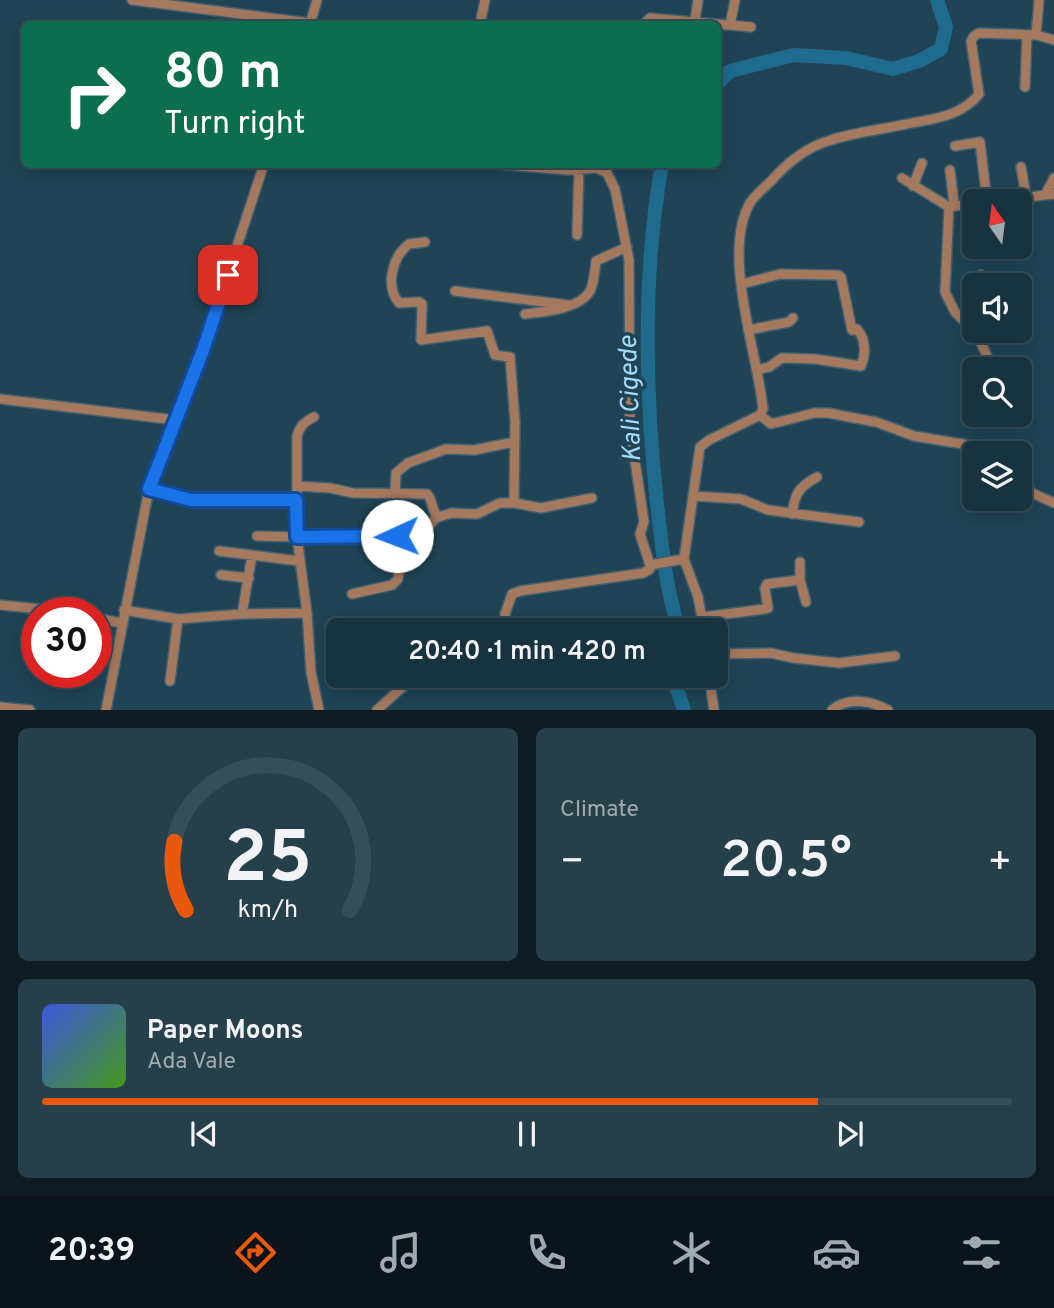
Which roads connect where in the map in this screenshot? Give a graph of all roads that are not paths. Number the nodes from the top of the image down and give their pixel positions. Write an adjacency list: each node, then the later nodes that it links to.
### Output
1 (132, 0): 7 (street)
2 (317, 0): 8 (street)
3 (485, 0): 9 (street)
4 (698, 0): 11 (street)
5 (735, 0): 13 (street)
6 (1039, 0): 15 (street)
7 (288, 21)
8 (311, 21)
9 (482, 21)
10 (647, 21): 11 (street)
11 (695, 21)
12 (721, 23): 13 (street)
13 (730, 24): 14 (street)
14 (751, 27)
15 (1031, 35): 16 (street); 17 (street); 39 (street)
16 (1054, 40)
17 (1025, 87)
18 (955, 146): 30 (street)
19 (922, 163): 29 (street)
20 (1021, 167): 31 (street)
21 (263, 168): 50 (street)
22 (534, 168): 25 (street)
23 (585, 168): 25 (street)
24 (600, 168): 38 (street)
25 (579, 169): 36 (street)
26 (950, 170): 35 (street)
27 (902, 178): 29 (street)
28 (1054, 178): 32 (street)
29 (913, 186): 35 (street)
30 (986, 189)
31 (1025, 189)
32 (1050, 193): 33 (street)
33 (1032, 195)
34 (962, 204): 35 (street)
35 (952, 205): 43 (street)
36 (577, 235)
37 (425, 242): 51 (street)
38 (627, 247): 41 (street); 74 (street)
39 (742, 284): 45 (street); 46 (street)
40 (455, 290): 41 (street)
41 (570, 305): 42 (street)
42 (525, 314)
43 (962, 315)
44 (793, 318): 45 (street)
45 (748, 330): 46 (street)
46 (757, 370): 48 (street)
47 (0, 398): 50 (street)
48 (760, 415): 52 (street); 58 (street)
49 (314, 417): 54 (street)
50 (176, 420): 55 (street)
51 (514, 442): 57 (street); 61 (street)
52 (962, 444)
53 (817, 477): 63 (street)
54 (297, 486): 57 (street); 60 (street)
55 (149, 489): 60 (street); 82 (street)
56 (1032, 493): 62 (street)
57 (395, 494): 64 (street)
58 (694, 496): 63 (street); 71 (street)
59 (592, 498): 61 (street)
60 (296, 500): 68 (street)
61 (514, 503): 64 (street)
62 (1054, 503)
63 (792, 514): 65 (street)
64 (437, 516): 67 (street)
65 (859, 522)
66 (257, 536): 68 (street)
67 (397, 536): 68 (street); 78 (street)
68 (297, 537): 72 (street)
69 (219, 551): 70 (street)
70 (252, 555): 72 (street); 76 (street)
71 (682, 559): 74 (street); 85 (street)
72 (299, 561): 83 (street)
73 (800, 562): 77 (street)
74 (654, 564): 86 (street)
75 (220, 575): 76 (street)
76 (249, 578): 84 (street)
77 (800, 580): 79 (street); 85 (street)
78 (352, 594)
79 (806, 602)
80 (0, 605): 81 (street)
81 (21, 607)
82 (124, 610): 87 (street); 89 (street)
83 (307, 613): 84 (street); 98 (street)
84 (242, 614): 87 (street)
85 (703, 617)
86 (506, 618)
87 (178, 619): 92 (street)
88 (112, 622): 89 (street)
89 (121, 624): 97 (street)
90 (728, 654): 91 (street)
91 (895, 656)
92 (170, 681)
93 (401, 688): 99 (street)
94 (711, 688): 100 (street)
95 (0, 707): 96 (street)
96 (30, 709)
97 (106, 709)
98 (319, 709)
99 (377, 709)
100 (714, 709)
101 (832, 709): 102 (street)
102 (888, 709)

